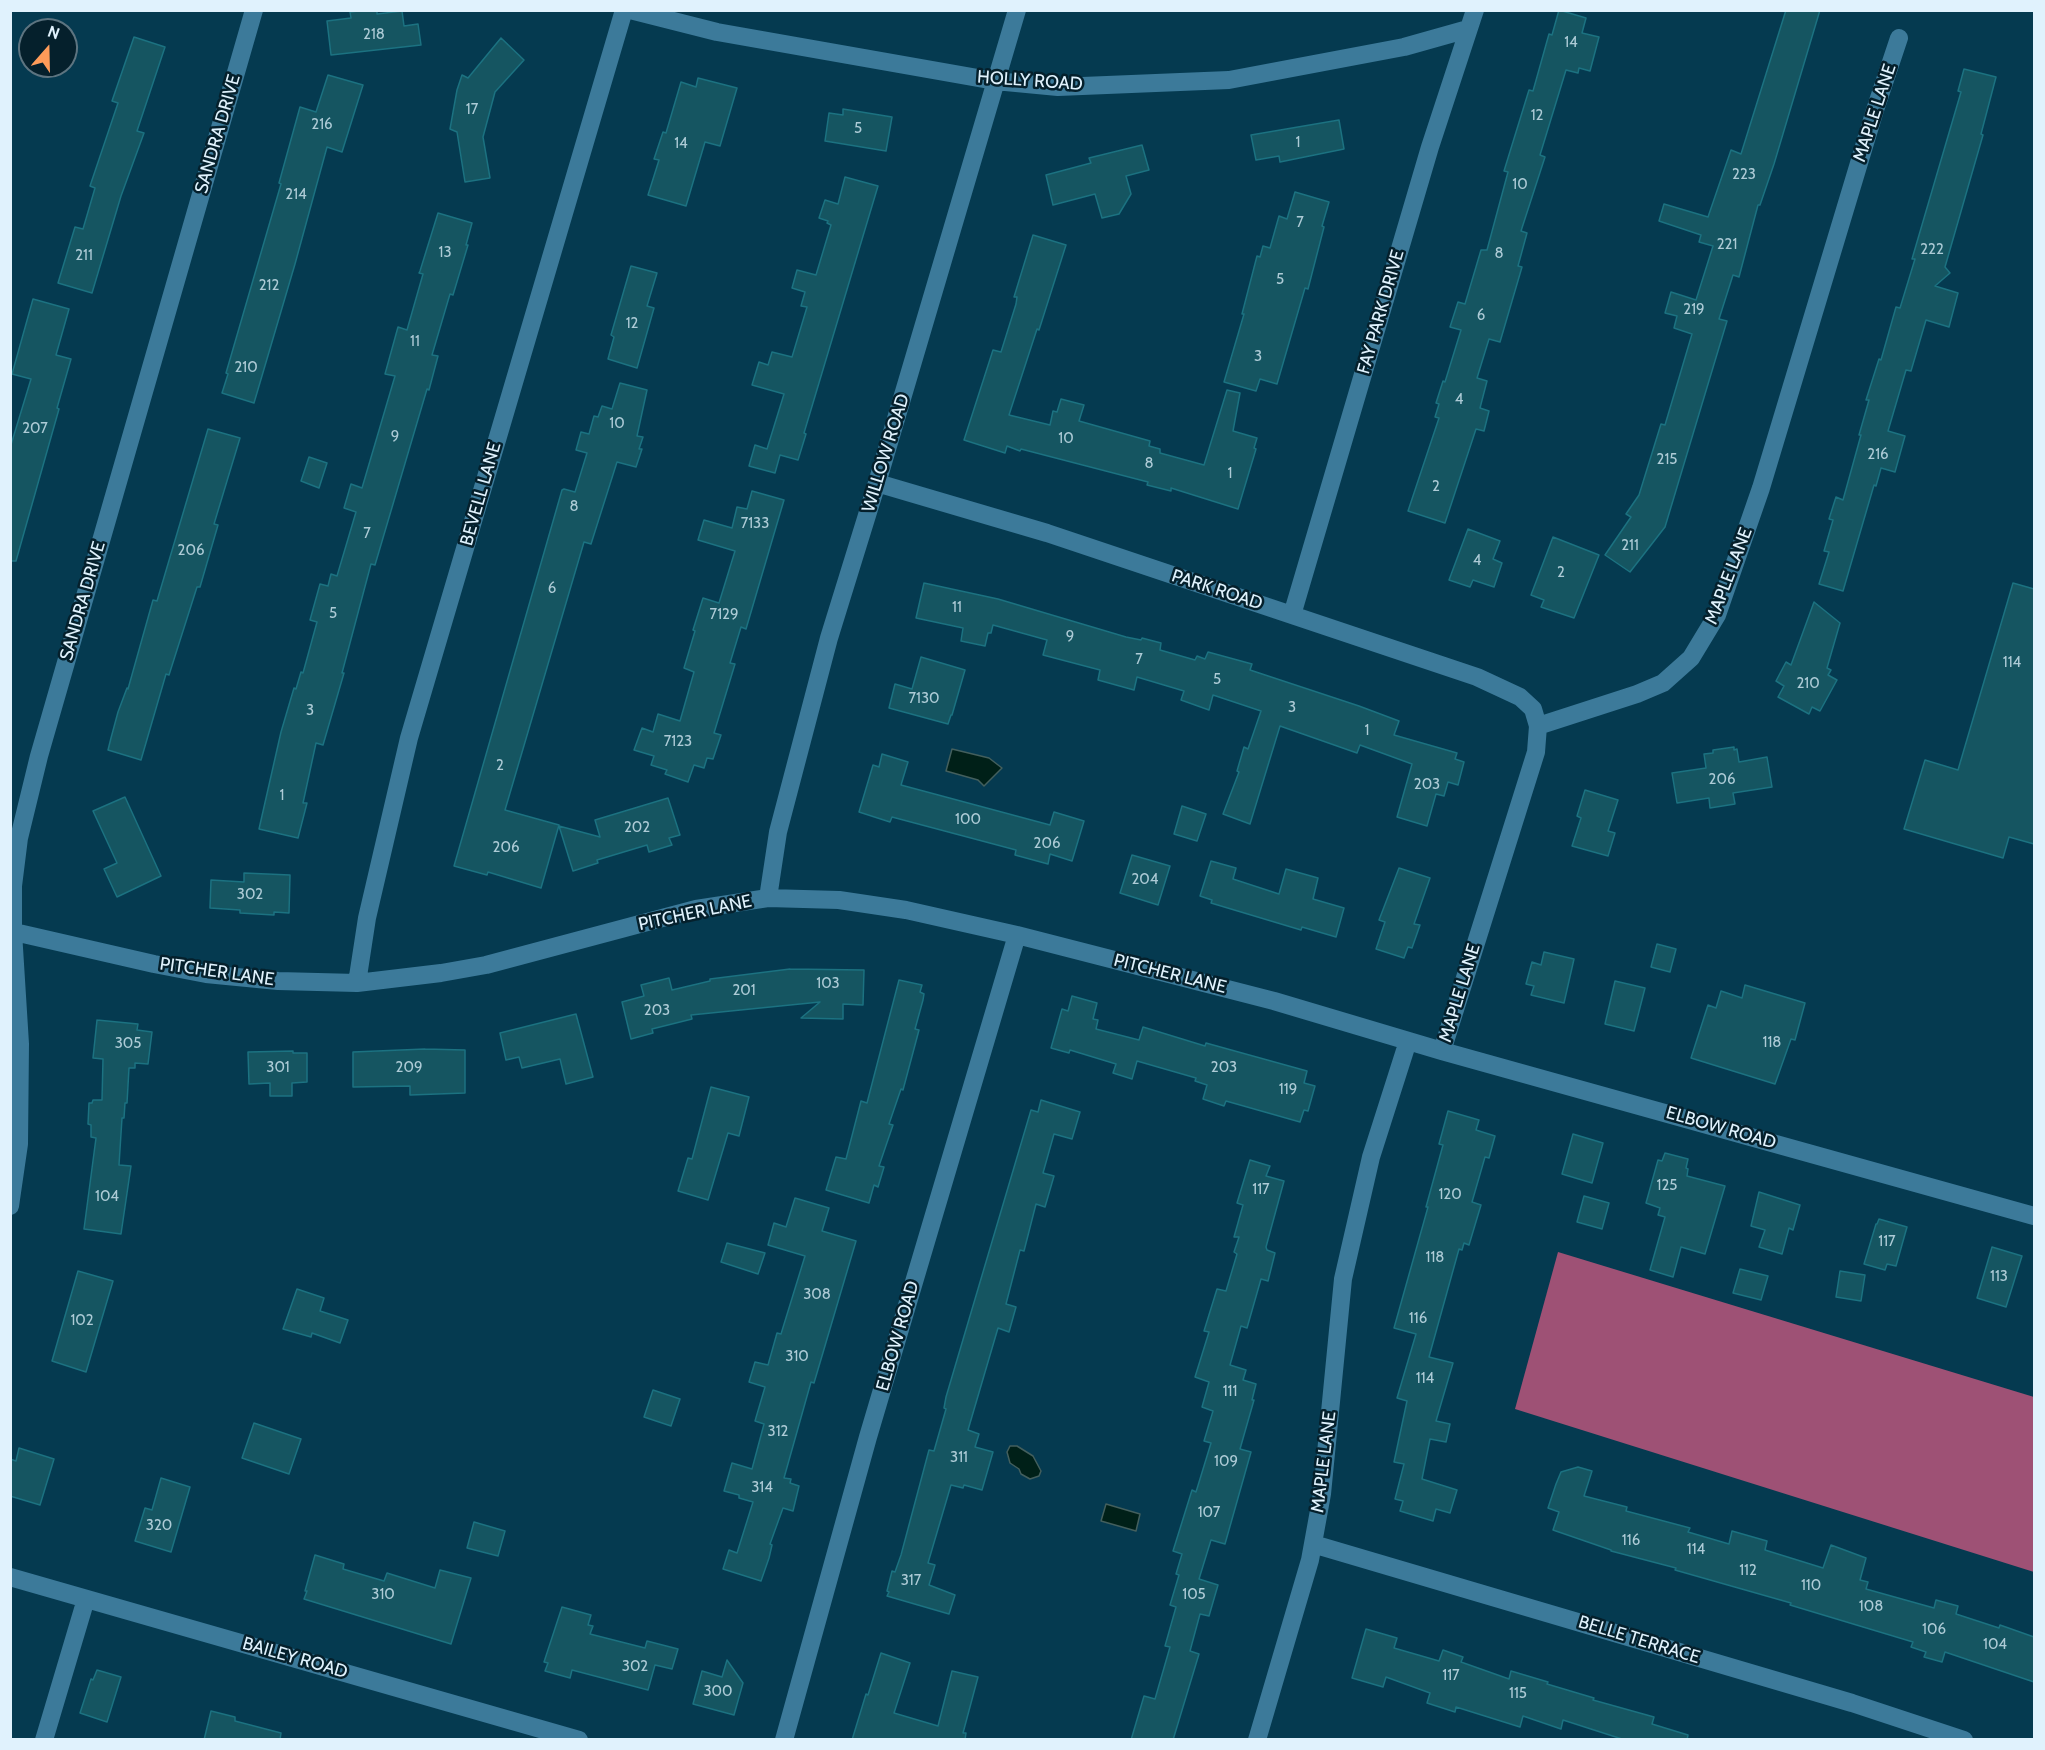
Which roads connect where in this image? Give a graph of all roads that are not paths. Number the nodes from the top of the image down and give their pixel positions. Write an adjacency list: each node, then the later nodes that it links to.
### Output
1 (254, 10): 13 (street, SANDRA DRIVE)
2 (624, 10): 15 (street, BEVELL LANE)
3 (630, 10): 8 (street, HOLLY ROAD)
4 (1017, 10): 8 (street, WILLOW ROAD)
5 (1475, 10): 6 (street, FAY PARK DRIVE)
6 (1468, 29): 8 (street, HOLLY ROAD); 10 (street, FAY PARK DRIVE)
7 (1899, 38): 11 (street, MAPLE LANE)
8 (996, 81): 9 (street, WILLOW ROAD)
9 (877, 483): 10 (street, PARK ROAD); 12 (street, WILLOW ROAD)
10 (1292, 615): 11 (street, PARK ROAD)
11 (1538, 726): 17 (street, MAPLE LANE)
12 (768, 898): 14 (street, PITCHER LANE); 15 (street, PITCHER LANE)
13 (12, 931): 15 (street, PITCHER LANE); 18 (street, SANDRA DRIVE)
14 (1017, 935): 16 (street, PITCHER LANE); 26 (street, ELBOW ROAD)
15 (357, 983)
16 (1408, 1041): 17 (street, ELBOW ROAD); 20 (street, MAPLE LANE)
17 (1442, 1051): 19 (street, ELBOW ROAD)
18 (10, 1206)
19 (2034, 1216)
20 (1313, 1544): 27 (street, MAPLE LANE); 28 (street, BELLE TERRACE)
21 (10, 1577): 22 (street, BAILEY ROAD)
22 (86, 1599): 23 (street, BAILEY ROAD); 24 (street)
23 (549, 1735): 25 (street, BAILEY ROAD)
24 (44, 1740)
25 (579, 1740)
26 (784, 1740)
27 (1257, 1740)
28 (1964, 1740)

